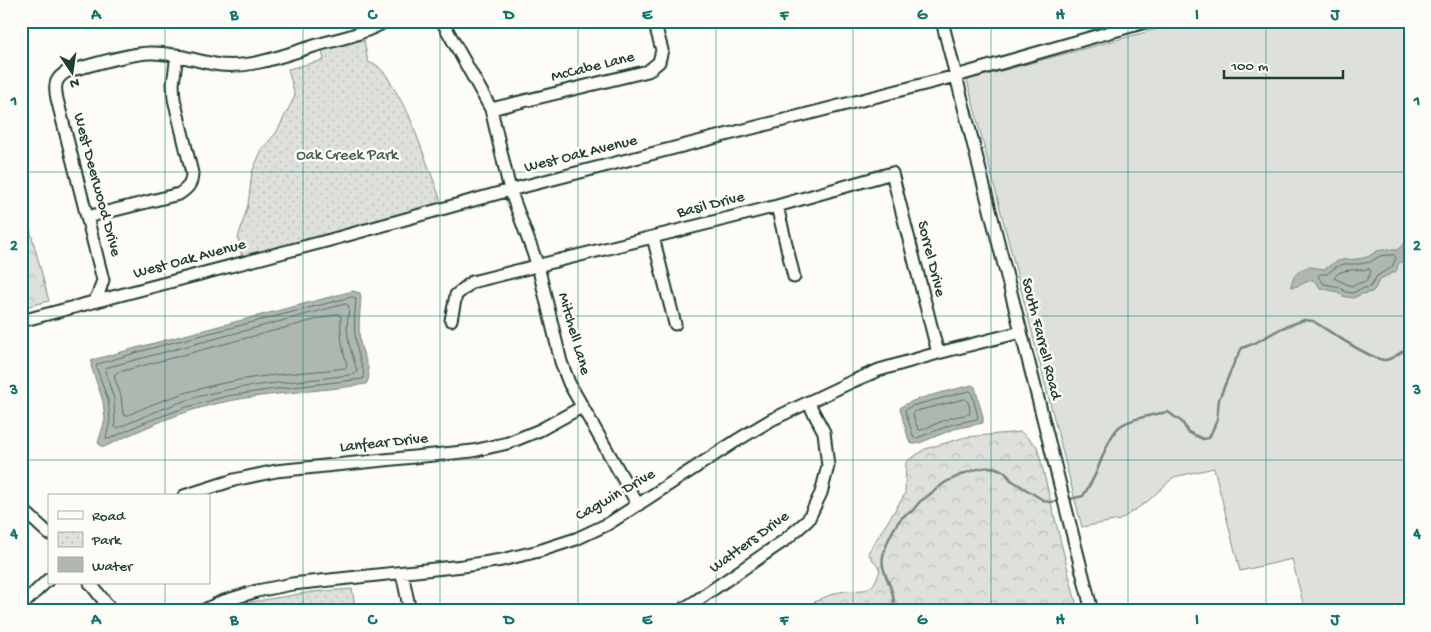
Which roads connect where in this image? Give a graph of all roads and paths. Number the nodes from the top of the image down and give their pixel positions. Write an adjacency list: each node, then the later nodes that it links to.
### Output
1 (386, 21): 6 (street, West Deerwood Drive)
2 (442, 21): 8 (street, Mitchell Lane)
3 (654, 21): 8 (street, McCabe Lane)
4 (942, 21): 7 (street, South Farrell Road)
5 (1149, 21): 7 (street, West Oak Avenue)
6 (177, 55): 12 (street); 12 (street, West Deerwood Drive)
7 (956, 76): 10 (street, West Oak Avenue); 22 (street, South Farrell Road)
8 (491, 110): 10 (street, Mitchell Lane)
9 (892, 173): 11 (street, Basil Drive); 23 (street, Sorrel Drive)
10 (510, 190): 14 (street, Mitchell Lane); 17 (street, West Oak Avenue)
11 (777, 206): 13 (street, Basil Drive); 15 (street)
12 (87, 217): 16 (street, West Deerwood Drive)
13 (653, 237): 14 (street, Basil Drive); 21 (street)
14 (538, 266): 19 (street, Basil Drive); 25 (street, Mitchell Lane)
15 (794, 277)
16 (104, 280): 17 (street); 18 (street)
17 (123, 294): 18 (street, West Oak Avenue)
18 (93, 302): 20 (street, West Oak Avenue)
19 (451, 320)
20 (21, 321)
21 (675, 324)
22 (1021, 332): 23 (street, Cagwin Drive); 38 (street, South Farrell Road)
23 (938, 352): 24 (street, Cagwin Drive)
24 (808, 402): 27 (street, Cagwin Drive); 37 (street, Watters Drive)
25 (582, 407): 26 (street, Lanfear Drive); 27 (street, Mitchell Lane)
26 (190, 494)
27 (638, 505): 30 (street, Cagwin Drive)
28 (21, 508): 29 (street)
29 (48, 533)
30 (402, 573): 35 (street, Cagwin Drive); 36 (street)
31 (48, 580): 33 (street)
32 (91, 584): 34 (street)
33 (21, 607)
34 (112, 611)
35 (202, 611)
36 (410, 611)
37 (680, 611)
38 (1092, 611)

